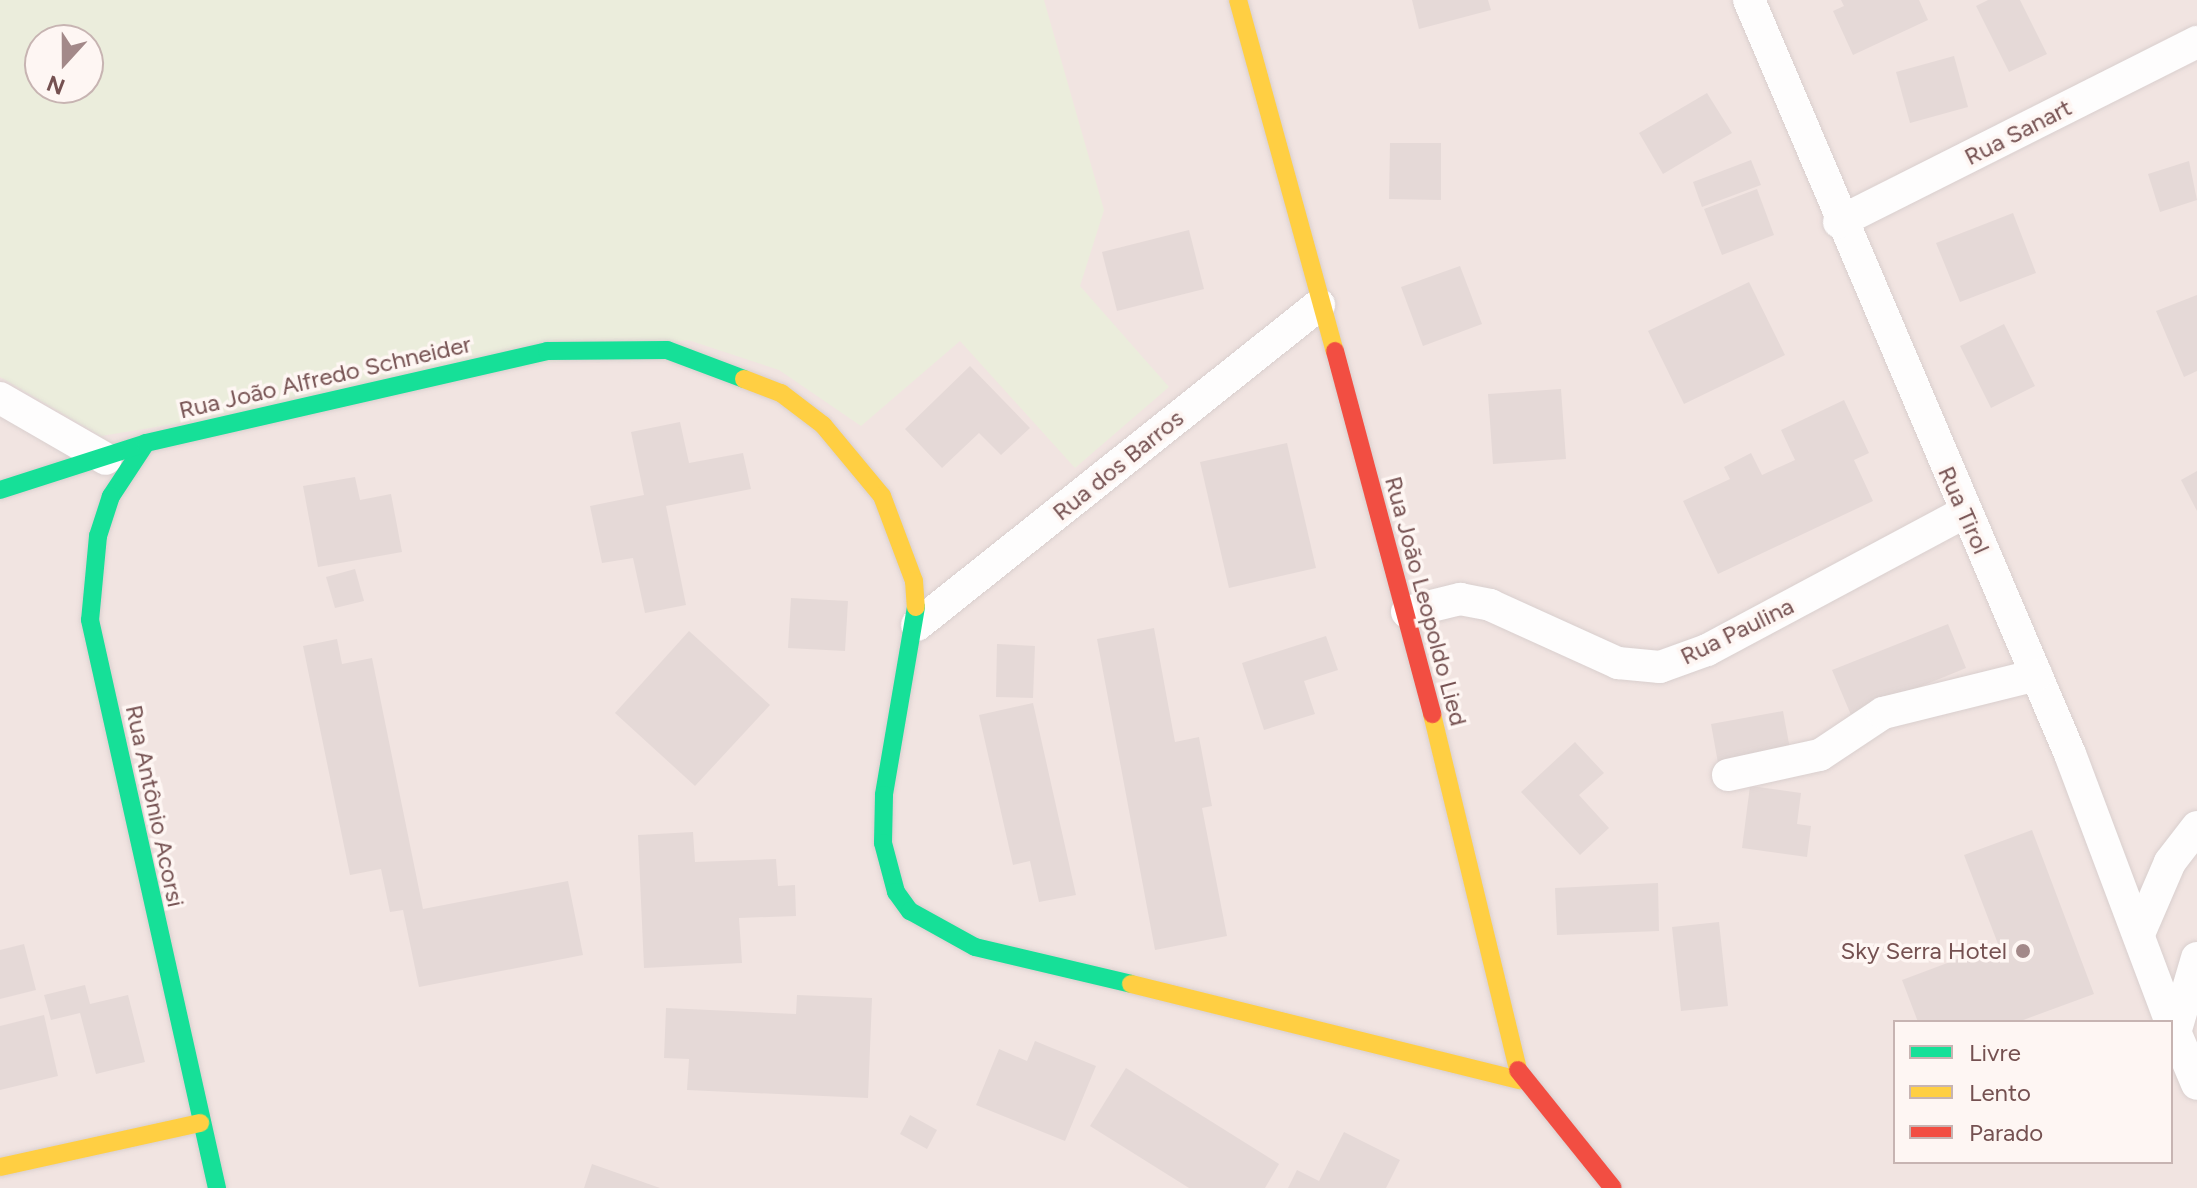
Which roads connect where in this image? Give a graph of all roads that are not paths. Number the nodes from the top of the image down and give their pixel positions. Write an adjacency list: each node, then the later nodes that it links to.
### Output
1 (1238, 0): 5 (street, Rua João Leopoldo Lied)
2 (1749, 0): 4 (street, Rua Tirol)
3 (2197, 42): 4 (street, Rua Sanart)
4 (1839, 222): 10 (street, Rua Tirol)
5 (1319, 305): 11 (street, Rua João Leopoldo Lied); 12 (street, Rua dos Barros)
6 (0, 398): 8 (street)
7 (146, 443): 8 (street, Rua João Alfredo Schneider); 12 (street, Rua João Alfredo Schneider); 23 (street, Rua Antônio Acorsi)
8 (106, 459): 9 (street, Rua João Alfredo Schneider)
9 (0, 490)
10 (1965, 512): 11 (street, Rua Paulina); 13 (street, Rua Tirol)
11 (1407, 612): 21 (street, Rua João Leopoldo Lied)
12 (917, 625): 21 (street)
13 (2036, 675): 14 (street); 16 (street, Rua Tirol)
14 (1728, 775)
15 (2197, 827): 16 (street)
16 (2139, 934): 18 (street, Rua Tirol)
17 (2197, 958): 19 (street)
18 (2170, 1020)
19 (2173, 1023)
20 (2173, 1028): 22 (street, Rua Tirol)
21 (1520, 1080): 26 (street, Rua João Leopoldo Lied)
22 (2197, 1084)
23 (200, 1123): 24 (street); 25 (street, Rua Antônio Acorsi)
24 (0, 1167)
25 (217, 1188)
26 (1613, 1188)

